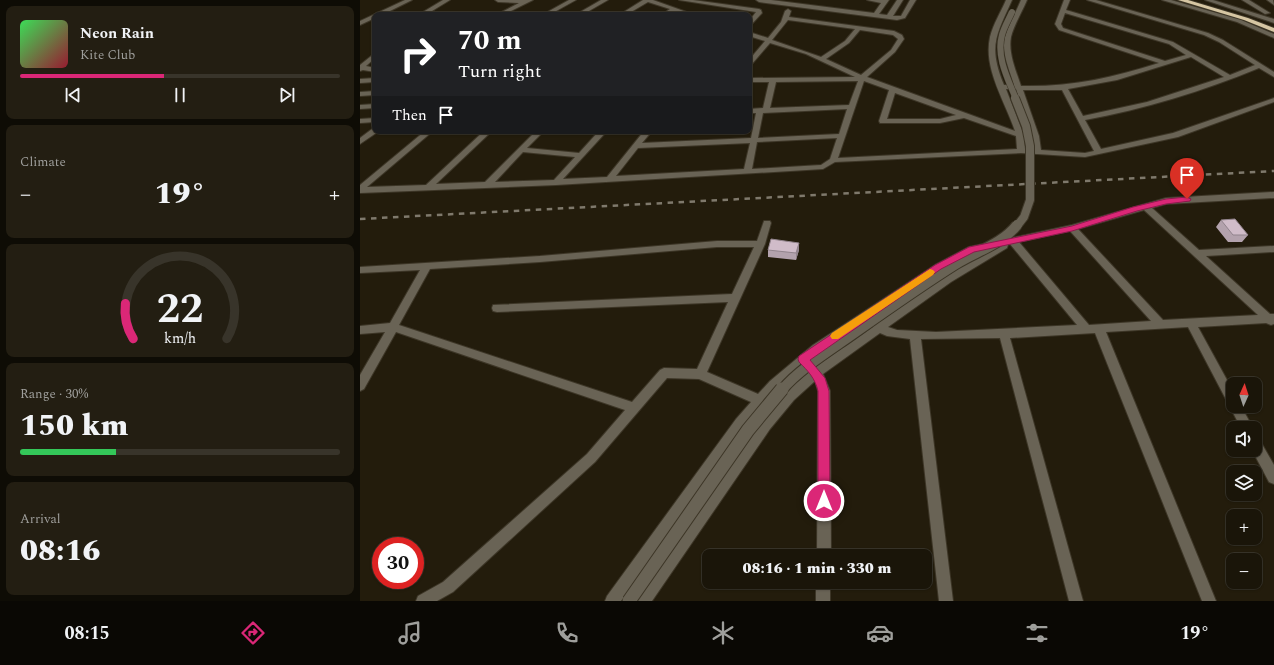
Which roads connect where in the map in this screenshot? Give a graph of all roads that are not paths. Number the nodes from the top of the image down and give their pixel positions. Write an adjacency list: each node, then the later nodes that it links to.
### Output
1 (410, 0): 29 (street)
2 (447, 0): 30 (street)
3 (498, 0): 22 (street)
4 (573, 0): 32 (street)
5 (605, 0): 33 (street)
6 (647, 0): 26 (street); 34 (street)
7 (682, 0): 42 (street)
8 (759, 0): 24 (street)
9 (870, 0): 23 (street)
10 (900, 0): 39 (street)
11 (913, 0): 39 (street)
12 (1009, 0): 66 (street)
13 (1024, 0): 67 (street)
14 (1068, 0): 28 (street)
15 (1090, 0): 56 (street)
16 (1165, 0): 49 (street)
17 (1181, 0): 47 (highway)
18 (1193, 0): 45 (highway)
19 (1208, 0): 43 (street)
20 (1245, 0): 37 (street)
21 (1270, 0): 25 (street)
22 (528, 1): 31 (street)
23 (886, 1): 38 (street)
24 (794, 2): 38 (street); 41 (street)
25 (1274, 3)
26 (675, 9): 35 (street); 36 (street)
27 (1013, 9): 146 (street, bridge)
28 (1063, 11): 51 (street); 55 (street)
29 (384, 12)
30 (426, 12)
31 (505, 12)
32 (551, 12)
33 (583, 12)
34 (627, 12)
35 (670, 12)
36 (684, 12)
37 (1274, 13)
38 (876, 15): 39 (street)
39 (889, 17)
40 (372, 18): 44 (street)
41 (786, 18): 46 (street); 50 (street)
42 (752, 21)
43 (1274, 21)
44 (360, 23)
45 (1274, 25)
46 (859, 28): 53 (street); 60 (street)
47 (1274, 30)
48 (752, 35): 50 (street)
49 (1274, 36)
50 (769, 40): 53 (street); 54 (street)
51 (1192, 54): 55 (street); 61 (street)
52 (372, 58): 57 (street)
53 (822, 59): 60 (street)
54 (752, 60)
55 (1164, 63): 68 (street)
56 (1259, 66): 59 (street); 61 (street)
57 (361, 67): 58 (street)
58 (372, 69)
59 (1274, 75)
60 (862, 78): 64 (street); 69 (street); 75 (street)
61 (1230, 78): 79 (street)
62 (372, 80): 65 (street)
63 (752, 80): 64 (street)
64 (773, 80): 76 (street)
65 (360, 81)
66 (1003, 87): 67 (street); 88 (street)
67 (1019, 87): 68 (street); 92 (street)
68 (1064, 87): 79 (street)
69 (893, 89): 78 (street); 78 (street)
70 (372, 93): 71 (street)
71 (360, 94)
72 (1274, 100): 99 (street)
73 (372, 106): 74 (street)
74 (360, 107)
75 (852, 107): 76 (street); 91 (street)
76 (763, 110): 77 (street); 93 (street)
77 (752, 111)
78 (964, 116): 88 (street)
79 (1082, 118): 99 (street)
80 (372, 120): 81 (street)
81 (360, 121)
82 (372, 133): 90 (street)
83 (425, 134): 107 (street)
84 (485, 134): 106 (street)
85 (537, 134): 96 (street)
86 (599, 134): 100 (street)
87 (645, 134): 95 (street)
88 (1020, 135): 92 (street); 97 (street)
89 (360, 136): 90 (street)
90 (368, 136): 94 (street)
91 (841, 136): 93 (street); 101 (street)
92 (1035, 136): 98 (street)
93 (754, 140): 95 (street); 102 (street)
94 (360, 142)
95 (635, 146): 103 (street)
96 (521, 150): 100 (street); 105 (street)
97 (1021, 151): 98 (street); 101 (street)
98 (1038, 153): 99 (street)
99 (1099, 153)
100 (580, 155): 104 (street)
101 (833, 160): 102 (street)
102 (748, 171): 103 (street)
103 (610, 178): 104 (street)
104 (556, 182): 105 (street)
105 (487, 185): 106 (street)
106 (427, 188): 107 (street)
107 (360, 189)
108 (1274, 195): 109 (street)
109 (1145, 206): 111 (street); 115 (street)
110 (767, 224): 113 (street)
111 (1072, 228): 112 (street); 123 (street)
112 (1013, 241): 120 (street); 125 (street); 126 (street)
113 (760, 244): 116 (street); 118 (street)
114 (1274, 249): 115 (street)
115 (1197, 253): 121 (street)
116 (427, 266): 117 (street); 124 (street)
117 (360, 270)
118 (735, 298): 119 (street); 133 (street)
119 (497, 308)
120 (866, 315): 125 (street); 131 (street)
121 (1272, 320): 122 (street)
122 (1190, 322): 123 (street); 135 (street)
123 (1160, 324): 127 (street)
124 (393, 327): 128 (street); 134 (street); 137 (street)
125 (880, 327): 130 (street); 132 (street)
126 (1086, 329): 127 (street); 129 (street)
127 (1099, 329): 150 (street)
128 (360, 330)
129 (1004, 334): 130 (street); 149 (street)
130 (915, 336): 148 (street)
131 (803, 359): 132 (street); 136 (street)
132 (816, 373): 138 (street); 141 (street)
133 (700, 374): 136 (street); 137 (street)
134 (360, 386)
135 (1226, 389)
136 (760, 399): 138 (street); 145 (street)
137 (633, 408): 144 (street)
138 (778, 410): 143 (street)
139 (1262, 456): 140 (street)
140 (1274, 478)
141 (824, 549)
142 (823, 589): 147 (street)
143 (646, 600)
144 (423, 601)
145 (612, 601)
146 (629, 601)
147 (823, 601)
148 (946, 601)
149 (1076, 601)
150 (1209, 601)

